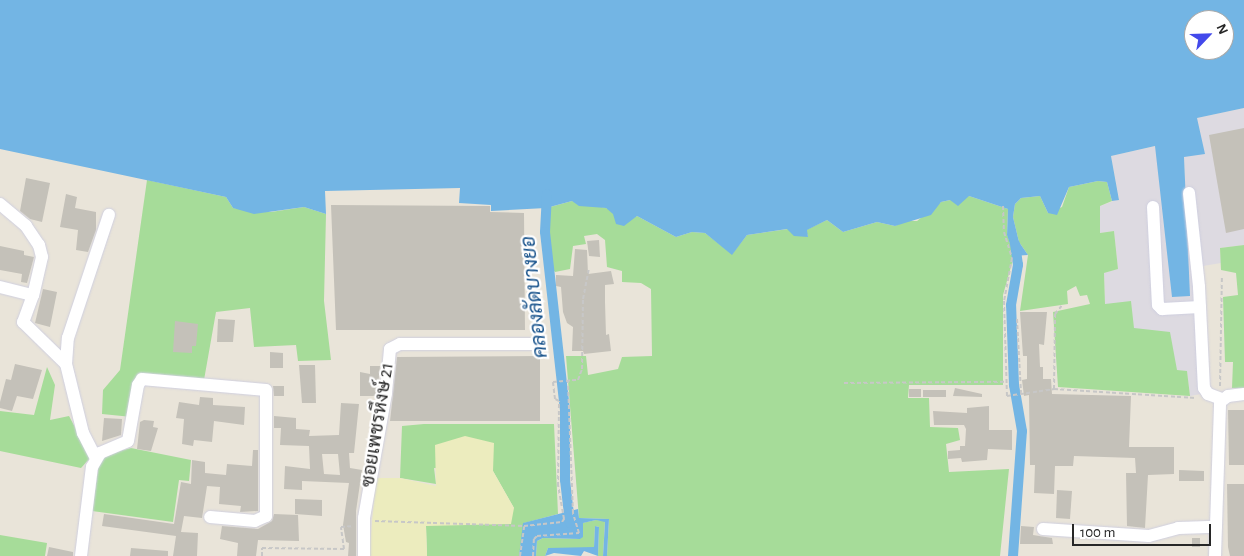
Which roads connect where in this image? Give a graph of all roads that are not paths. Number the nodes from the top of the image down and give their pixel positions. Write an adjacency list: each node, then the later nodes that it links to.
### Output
1 (1189, 193): 7 (street)
2 (0, 204): 6 (street)
3 (1154, 207): 7 (street)
4 (109, 215): 9 (street)
5 (0, 287): 6 (street)
6 (33, 295): 9 (street)
7 (1200, 308): 11 (street)
8 (534, 344): 17 (street, ซอยเพชรหึงษ์ 21)
9 (66, 364): 12 (street)
10 (1244, 394): 11 (street)
11 (1223, 399): 14 (street)
12 (96, 459): 13 (street); 16 (street)
13 (210, 517)
14 (1216, 527): 15 (street); 18 (street)
15 (1042, 529)
16 (81, 556)
17 (364, 556)
18 (1215, 556)

